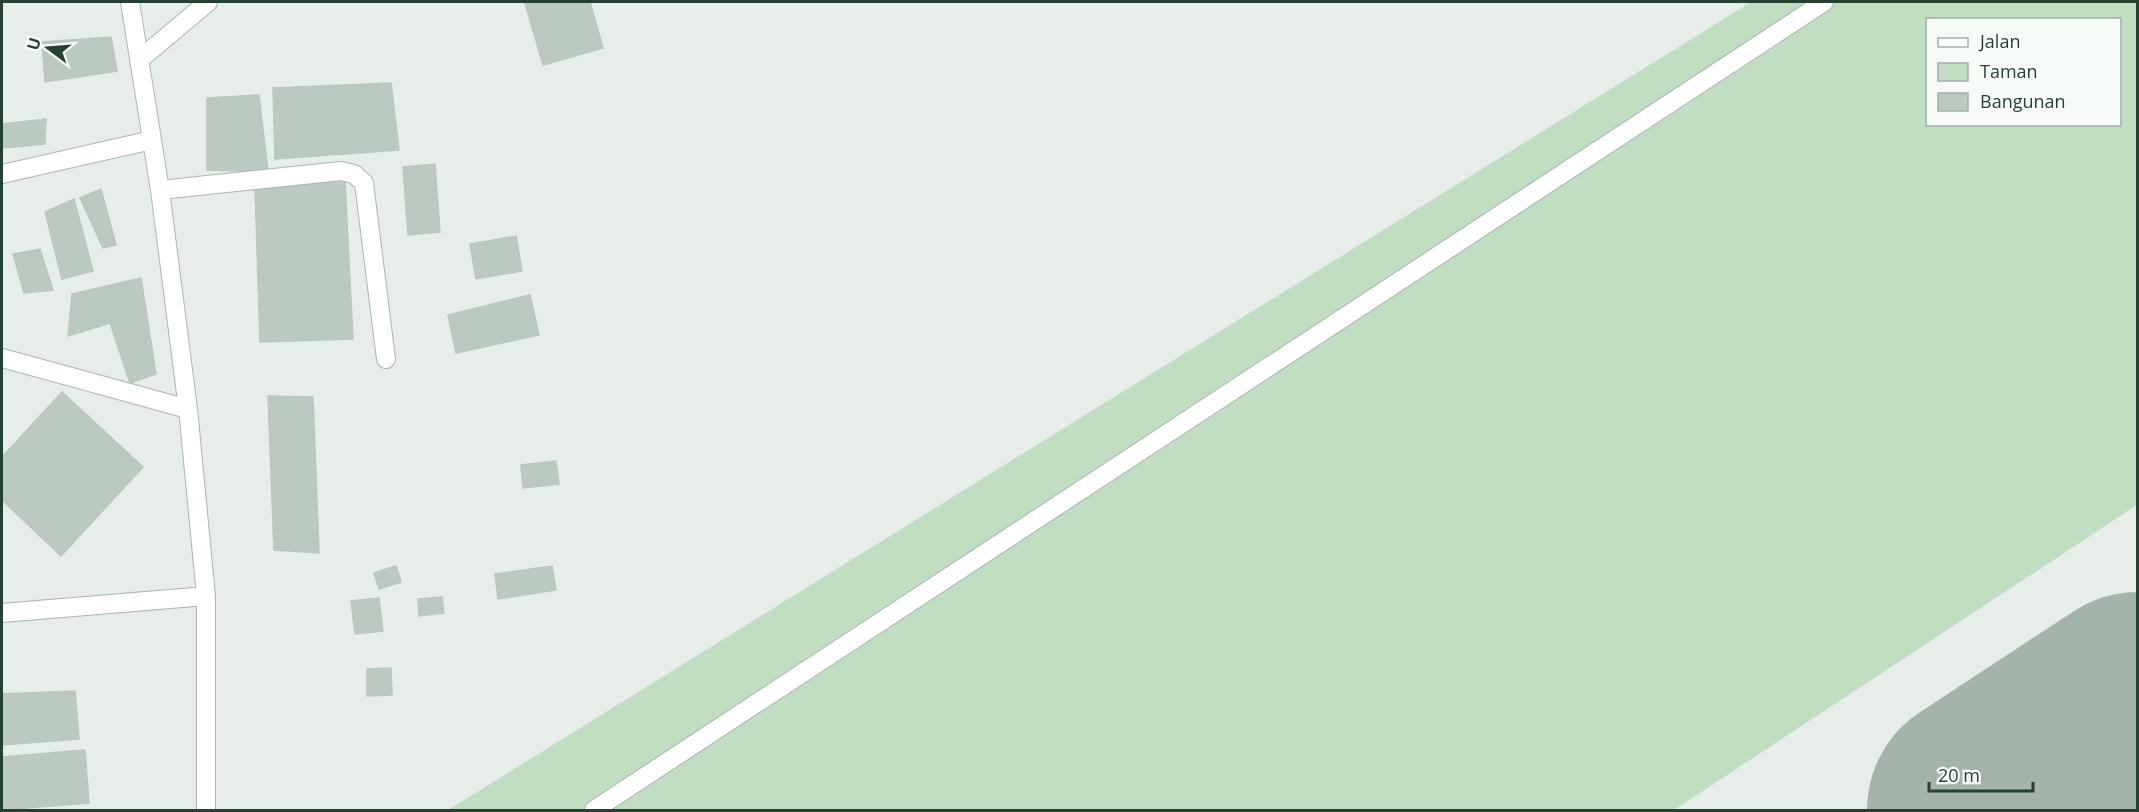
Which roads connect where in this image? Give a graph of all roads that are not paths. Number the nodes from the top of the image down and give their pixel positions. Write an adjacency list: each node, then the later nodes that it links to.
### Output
1 (130, 2): 4 (street)
2 (208, 2): 4 (street)
3 (1824, 2): 14 (street)
4 (139, 60): 5 (street)
5 (152, 140): 6 (street); 7 (street)
6 (2, 174)
7 (160, 190): 9 (street); 10 (street)
8 (2, 357): 10 (street)
9 (386, 359)
10 (188, 409): 11 (street)
11 (206, 596): 12 (street); 13 (street)
12 (2, 613)
13 (206, 810)
14 (594, 810)

